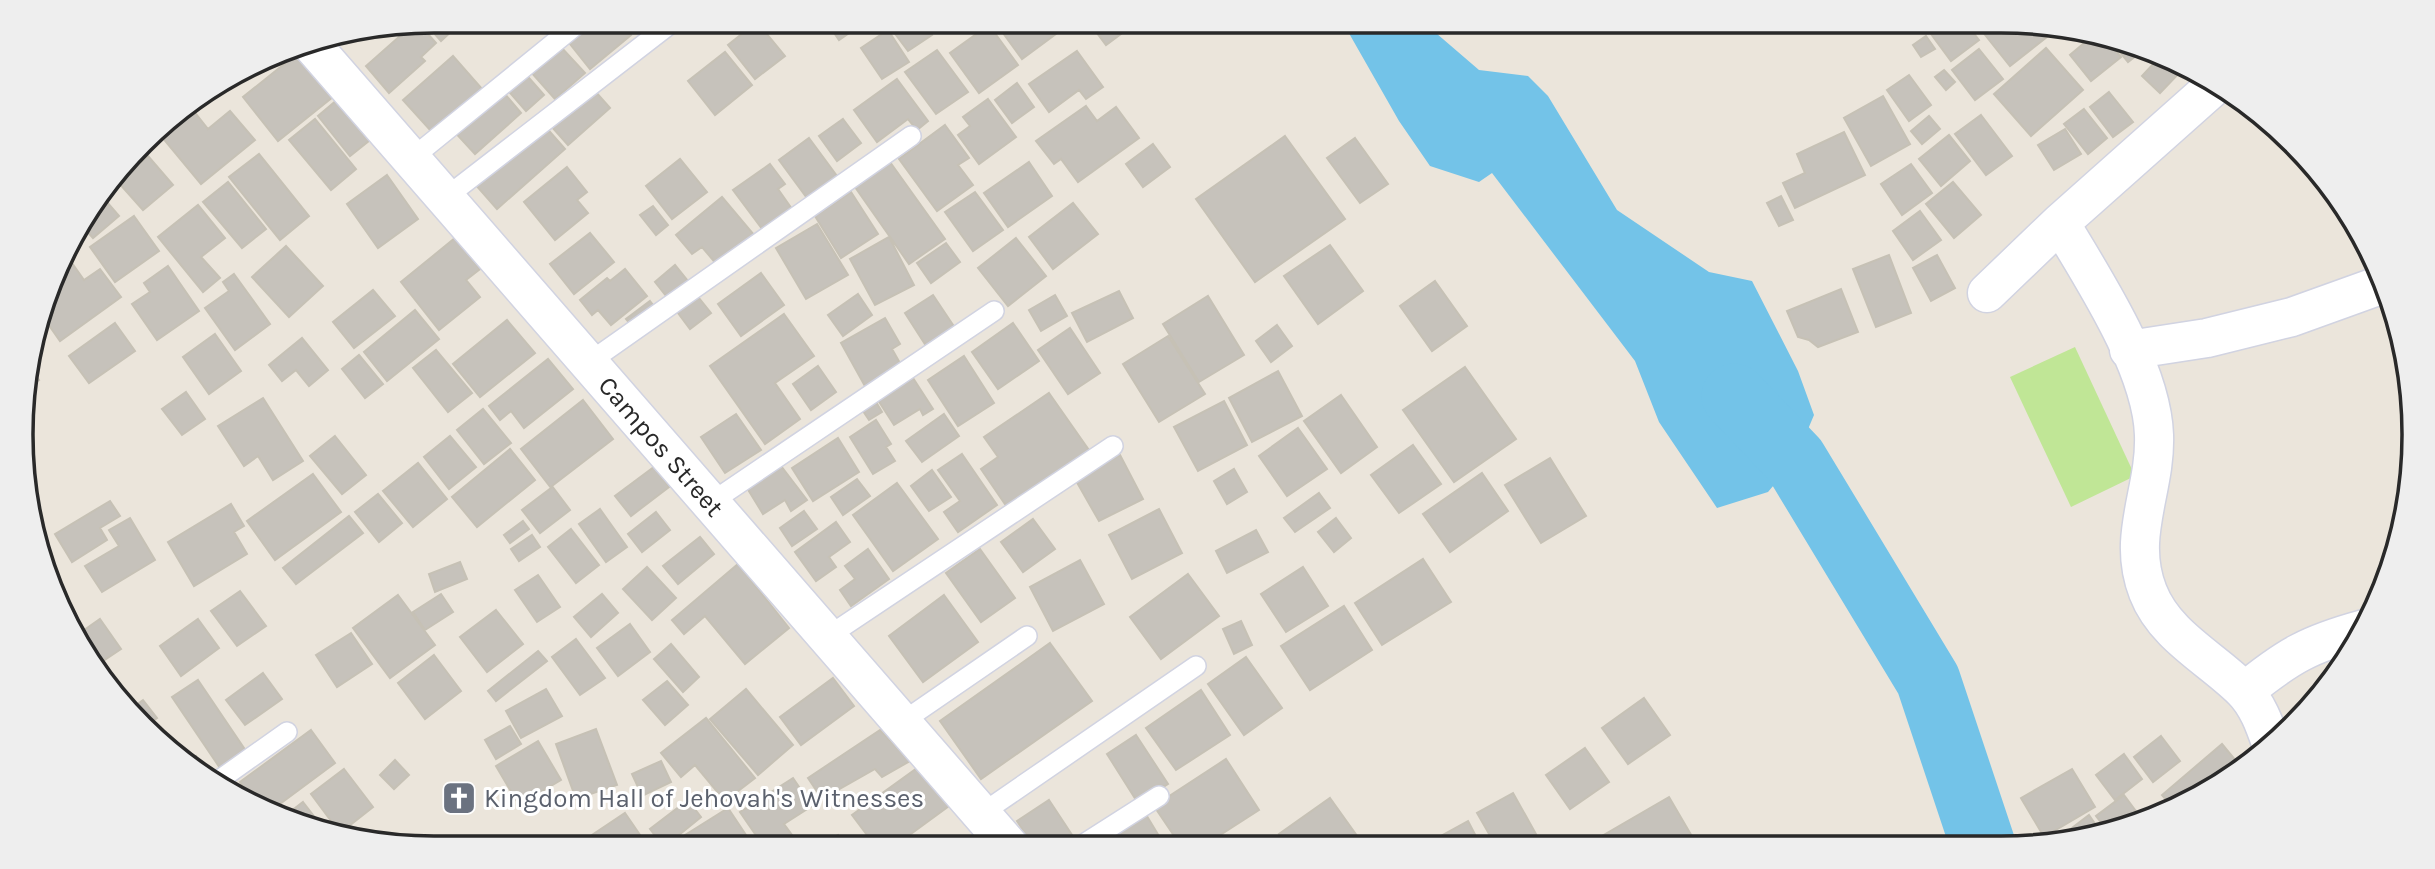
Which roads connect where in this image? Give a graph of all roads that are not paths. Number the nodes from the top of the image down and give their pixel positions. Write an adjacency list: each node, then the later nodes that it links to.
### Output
1 (566, 33): 6 (lane)
2 (658, 33): 7 (lane)
3 (317, 51): 6 (street, Campos Street)
4 (2208, 91): 8 (street)
5 (911, 136): 13 (lane)
6 (411, 159): 7 (street, Campos Street)
7 (445, 198): 13 (street, Campos Street)
8 (2060, 223): 10 (street); 12 (street)
9 (2373, 288): 12 (street)
10 (1987, 293)
11 (994, 311): 15 (lane)
12 (2129, 350): 20 (street)
13 (588, 363): 15 (street, Campos Street)
14 (1114, 446): 18 (lane)
15 (710, 503): 18 (street, Campos Street)
16 (2349, 633): 20 (street)
17 (1027, 636): 21 (lane)
18 (827, 637): 21 (street, Campos Street)
19 (1196, 666): 26 (lane)
20 (2245, 691): 23 (street)
21 (902, 722): 26 (street, Campos Street)
22 (287, 733): 24 (lane)
23 (2268, 733)
24 (225, 776)
25 (1159, 796): 28 (lane)
26 (981, 814): 27 (street, Campos Street)
27 (1000, 836)
28 (1096, 836)

